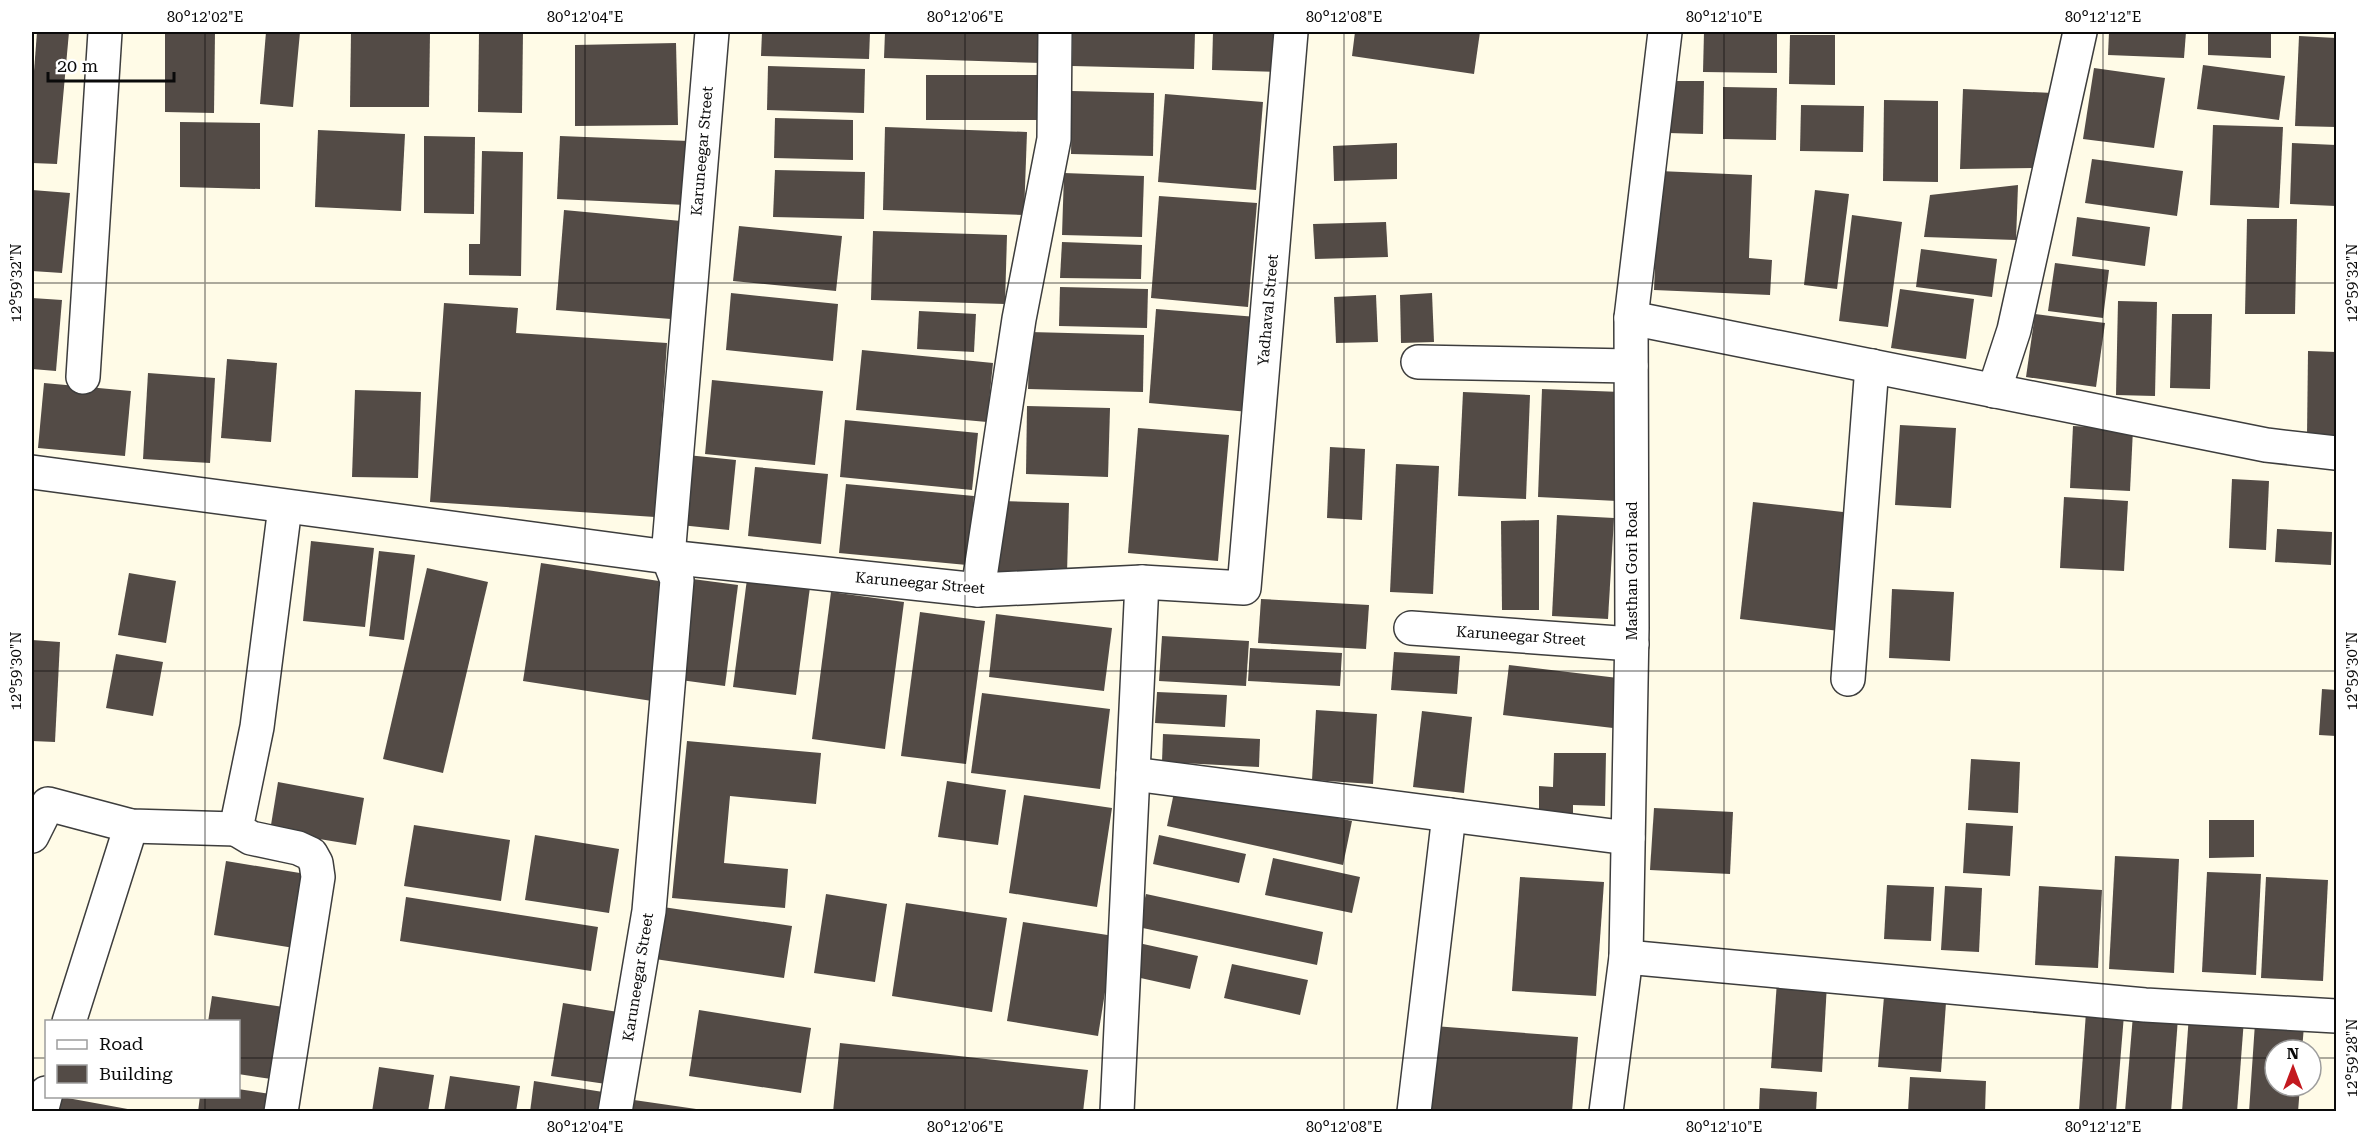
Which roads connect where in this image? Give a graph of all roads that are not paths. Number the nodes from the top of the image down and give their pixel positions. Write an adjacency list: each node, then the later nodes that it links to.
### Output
1 (105, 32): 11 (street)
2 (712, 32): 16 (street, Karuneegar Street)
3 (1054, 32): 19 (street)
4 (1291, 32): 18 (street, Yadhaval Street)
5 (1665, 32): 7 (street, Masthan Gori Road)
6 (2080, 32): 12 (street)
7 (1631, 318): 9 (street, Masthan Gori Road); 10 (street)
8 (1418, 362): 9 (street)
9 (1631, 366): 21 (street, Masthan Gori Road)
10 (1872, 366): 12 (street); 22 (street)
11 (82, 377)
12 (1994, 391): 13 (street)
13 (2337, 453)
14 (32, 472): 15 (street)
15 (285, 507): 16 (street); 26 (street)
16 (668, 557): 19 (street, Karuneegar Street); 35 (street, Karuneegar Street)
17 (1142, 582): 18 (street, Karuneegar Street); 19 (street, Karuneegar Street); 23 (street)
18 (1244, 588)
19 (978, 590)
20 (1411, 628): 21 (street, Karuneegar Street)
21 (1632, 645): 28 (street, Masthan Gori Road)
22 (1848, 679)
23 (1133, 774): 24 (street); 36 (street)
24 (1449, 814): 28 (street); 37 (street)
25 (131, 826): 26 (street); 27 (street); 31 (street)
26 (236, 829): 34 (street)
27 (32, 836)
28 (1628, 837): 29 (street, Masthan Gori Road)
29 (1626, 957): 30 (street); 38 (street, Masthan Gori Road)
30 (2337, 1016)
31 (70, 1020)
32 (45, 1097): 33 (street)
33 (41, 1112)
34 (281, 1112)
35 (615, 1112)
36 (1117, 1112)
37 (1414, 1112)
38 (1606, 1112)

